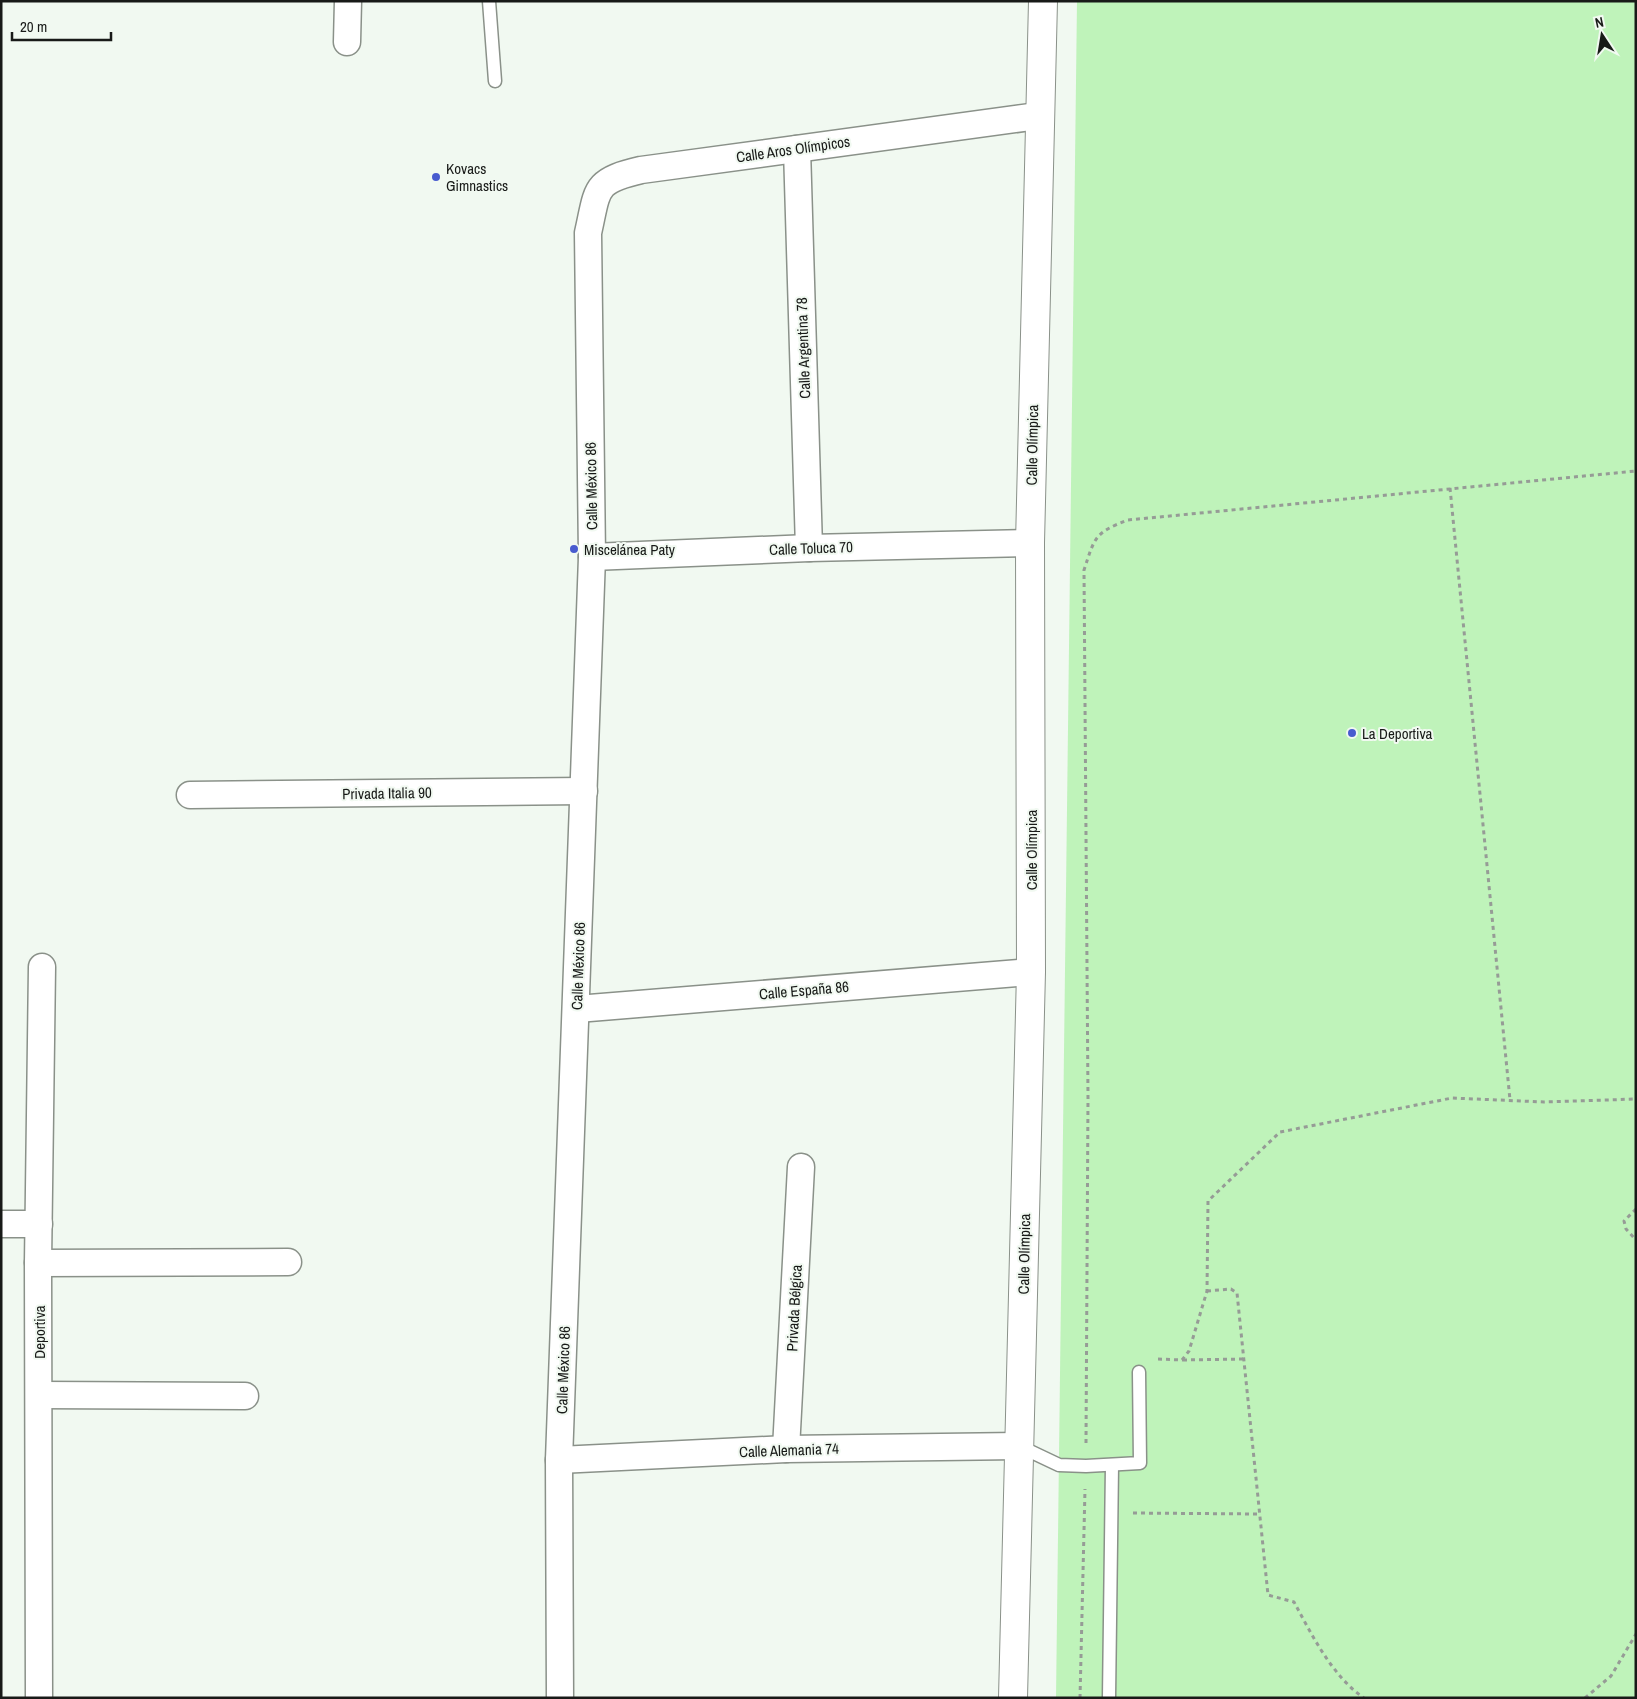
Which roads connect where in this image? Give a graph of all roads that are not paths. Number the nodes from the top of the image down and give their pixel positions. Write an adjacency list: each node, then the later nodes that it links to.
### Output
1 (348, 1): 4 (street)
2 (490, 1): 5 (lane)
3 (1043, 1): 6 (street, Calle Olímpica)
4 (347, 42)
5 (495, 81)
6 (1038, 116): 7 (street, Calle Aros Olímpicos); 9 (street, Calle Olímpica)
7 (797, 149): 8 (street, Calle Aros Olímpicos); 10 (street, Calle Argentina 78)
8 (588, 233): 11 (street, Calle México 86)
9 (1030, 543): 10 (street, Calle Toluca 70); 15 (street, Calle Olímpica)
10 (809, 548): 11 (street, Calle Toluca 70)
11 (592, 557): 12 (street, Calle México 86)
12 (584, 791): 13 (street, Privada Italia 90); 16 (street, Calle México 86)
13 (190, 795)
14 (42, 967): 19 (street, Deportiva)
15 (1031, 972): 16 (street, Calle España 86); 25 (street, Calle Olímpica)
16 (577, 1009): 27 (street, Calle México 86)
17 (801, 1167): 26 (street, Privada Bélgica)
18 (1, 1224): 19 (street)
19 (39, 1224): 21 (street, Deportiva)
20 (288, 1262): 21 (street)
21 (38, 1263): 23 (street, Deportiva)
22 (1139, 1372): 28 (lane)
23 (39, 1395): 24 (street); 29 (street, Deportiva)
24 (245, 1396)
25 (1019, 1446): 26 (street, Calle Alemania 74); 28 (lane); 31 (street, Calle Olímpica)
26 (786, 1449): 27 (street, Calle Alemania 74)
27 (560, 1460): 30 (street, Calle México 86)
28 (1112, 1465): 32 (lane)
29 (40, 1698)
30 (560, 1698)
31 (1013, 1698)
32 (1109, 1698)

